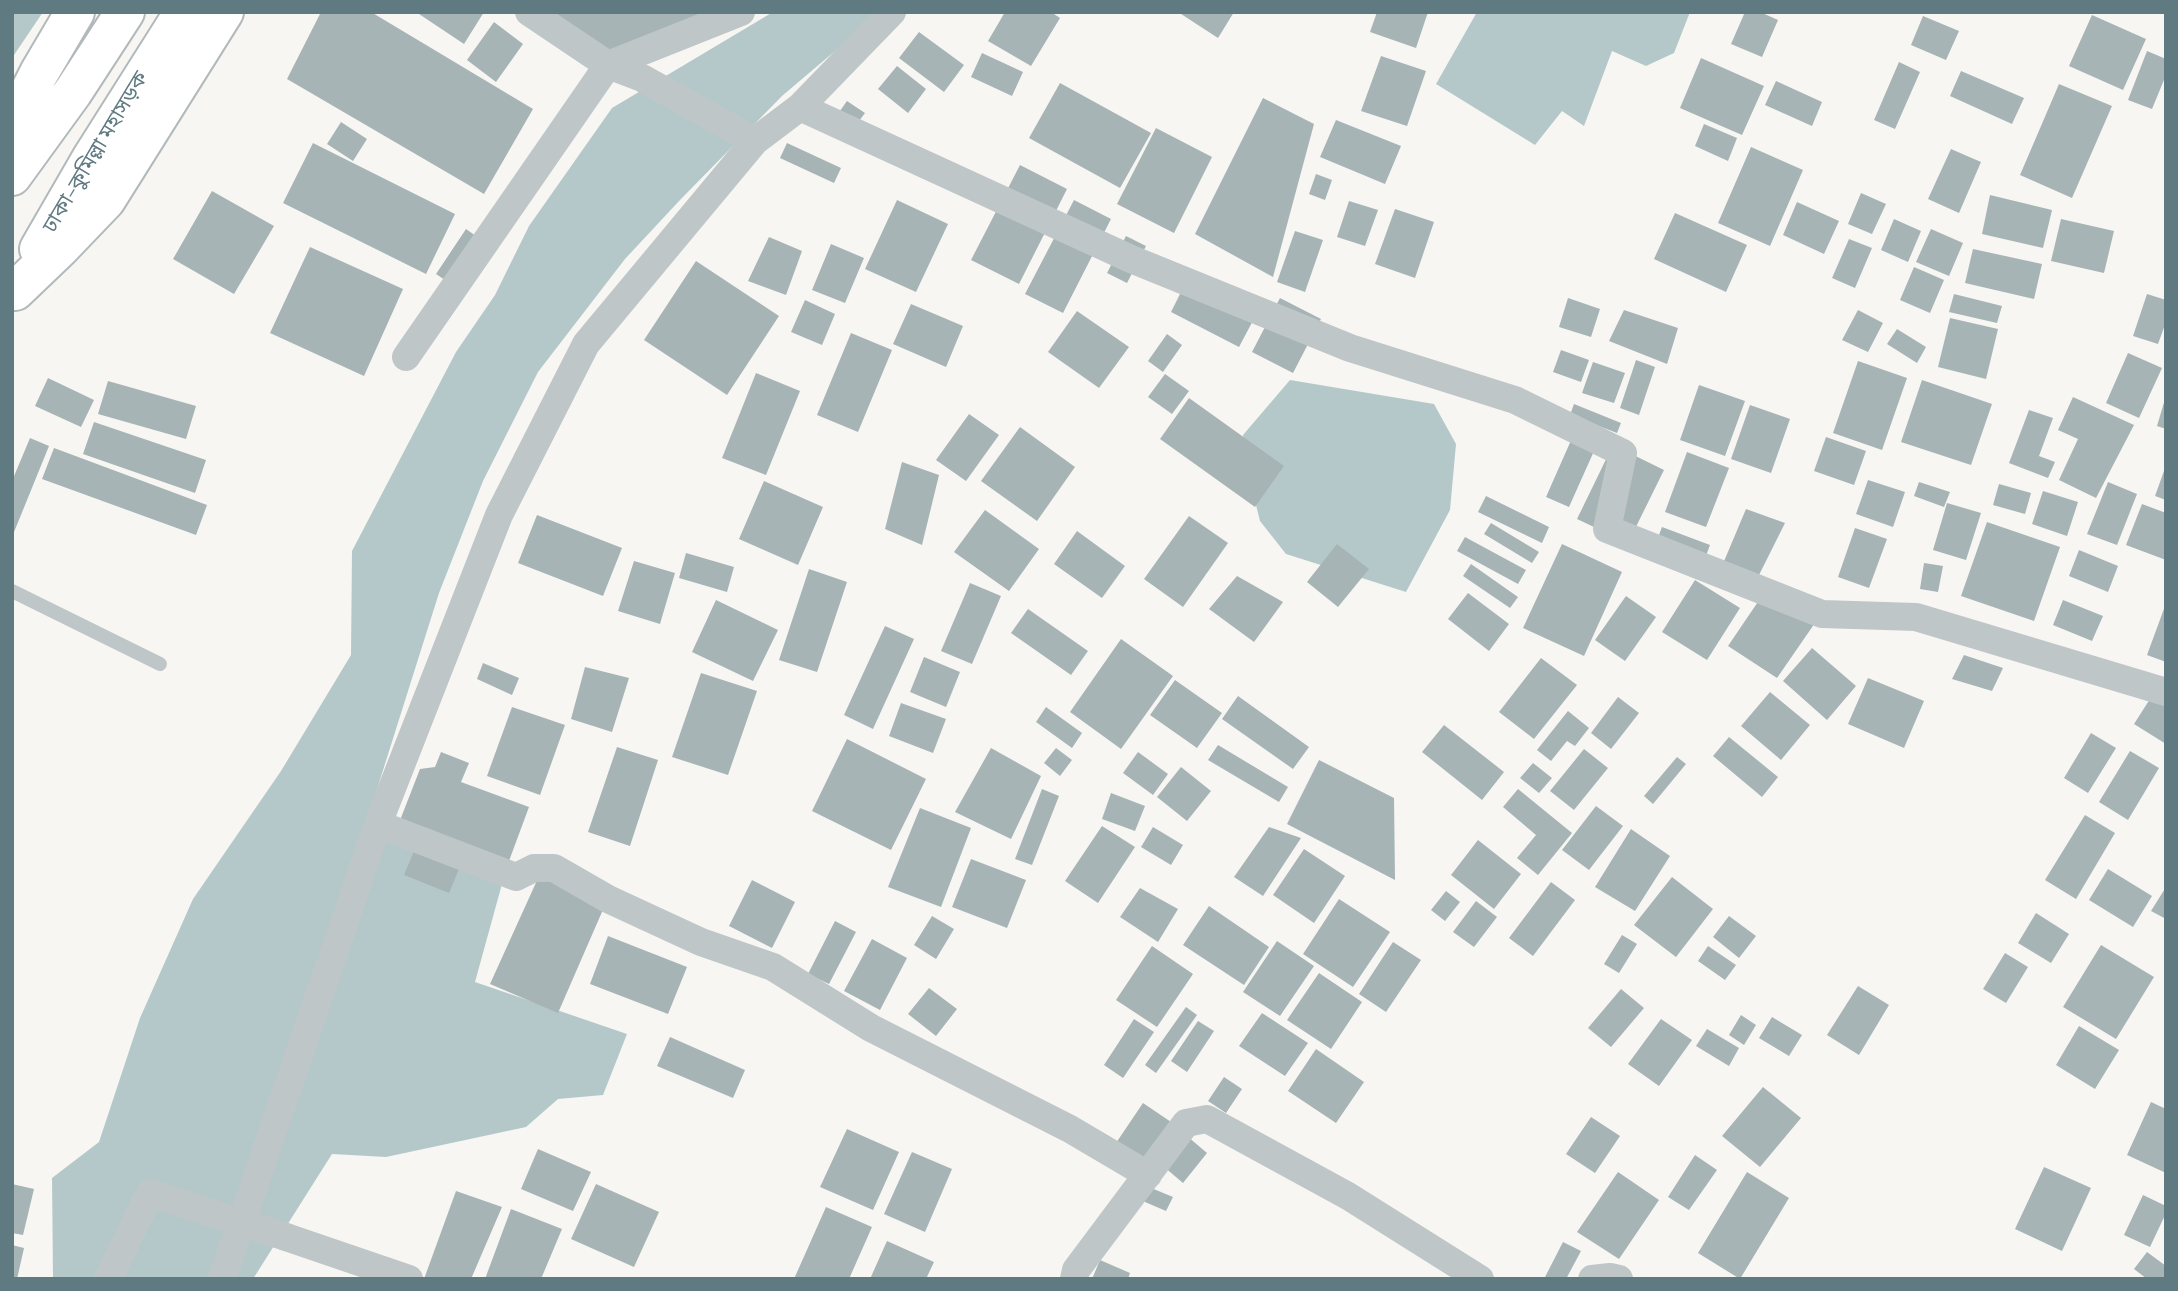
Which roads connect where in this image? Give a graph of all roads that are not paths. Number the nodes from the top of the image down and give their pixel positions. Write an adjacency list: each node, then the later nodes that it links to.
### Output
1 (75, 12): 10 (highway)
2 (125, 12): 12 (highway)
3 (184, 12): 13 (highway, ঢাকা–কুমিল্লা মহাসড়ক)
4 (224, 12): 13 (highway)
5 (529, 12): 8 (street)
6 (741, 12): 8 (street)
7 (892, 12): 9 (street)
8 (608, 65): 11 (street); 14 (street)
9 (800, 107): 11 (street); 17 (street)
10 (12, 126)
11 (752, 139): 18 (street)
12 (12, 176)
13 (13, 293)
14 (406, 357)
15 (12, 591): 16 (lane)
16 (160, 664)
17 (2166, 692)
18 (379, 824): 19 (street); 21 (street)
19 (1147, 1175): 23 (street); 24 (street)
20 (108, 1279): 22 (street, bridge)
21 (222, 1279)
22 (409, 1279)
23 (1074, 1279)
24 (1479, 1279)
25 (1592, 1279): 26 (street)
26 (1619, 1279)

